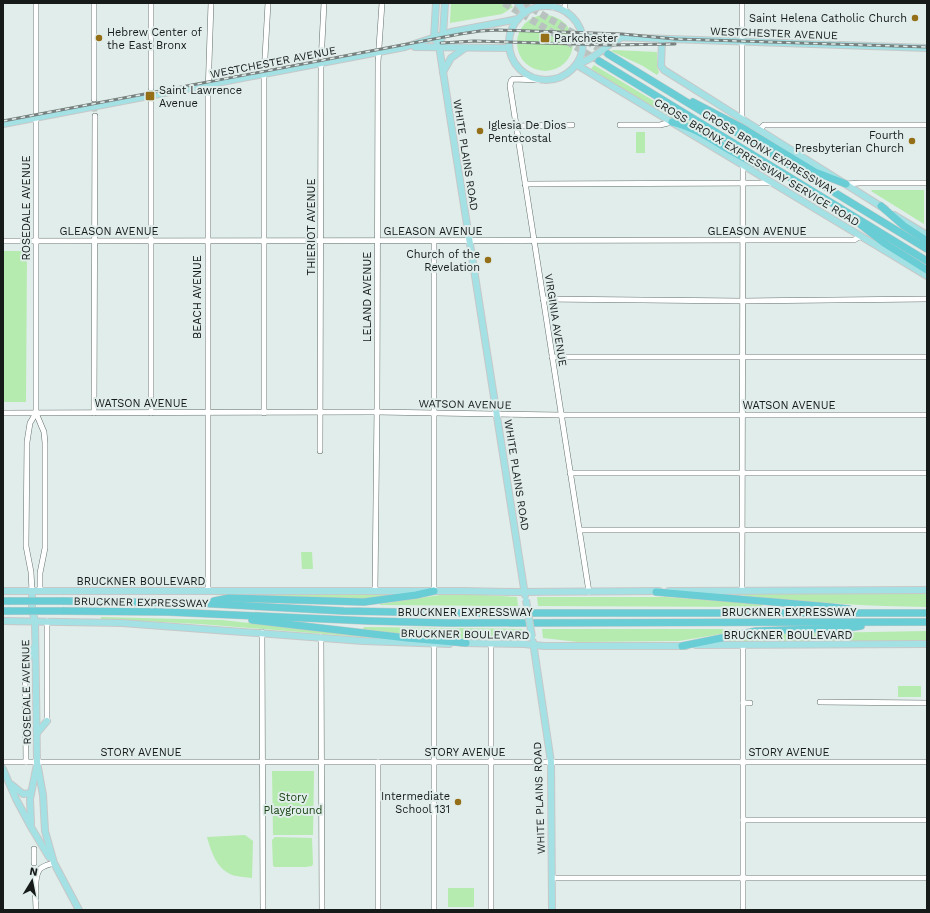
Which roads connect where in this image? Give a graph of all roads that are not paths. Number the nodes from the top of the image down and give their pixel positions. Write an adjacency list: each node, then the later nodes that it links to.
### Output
1 (36, 3): 42 (street, ROSEDALE AVENUE)
2 (94, 3): 39 (street)
3 (151, 3): 38 (street)
4 (211, 3): 37 (street, BEACH AVENUE)
5 (268, 3): 35 (street)
6 (324, 3): 31 (street, THIERIOT AVENUE)
7 (382, 3): 28 (street, LELAND AVENUE)
8 (436, 3): 19 (main road)
9 (445, 3): 17 (main road, WHITE PLAINS ROAD)
10 (518, 3): 15 (main road)
11 (565, 3): 14 (street)
12 (742, 3): 22 (street)
13 (553, 5): 14 (main road); 15 (main road)
14 (565, 11): 18 (main road)
15 (525, 13): 16 (main road)
16 (518, 18): 17 (main road, WESTCHESTER AVENUE); 26 (main road)
17 (443, 35): 19 (main road, WESTCHESTER AVENUE); 23 (main road, WHITE PLAINS ROAD)
18 (583, 36): 20 (main road, WESTCHESTER AVENUE); 32 (main road)
19 (434, 38): 23 (main road, WHITE PLAINS ROAD); 24 (main road, WESTCHESTER AVENUE)
20 (621, 38): 21 (main road, WESTCHESTER AVENUE); 32 (main road)
21 (662, 40): 22 (main road, WESTCHESTER AVENUE); 43 (main road)
22 (742, 42): 27 (main road, WESTCHESTER AVENUE); 43 (street)
23 (439, 46): 24 (main road, WESTCHESTER AVENUE); 25 (main road, WESTCHESTER AVENUE); 34 (main road, WHITE PLAINS ROAD)
24 (405, 47): 28 (main road, WESTCHESTER AVENUE)
25 (465, 48): 26 (main road, WESTCHESTER AVENUE); 34 (main road)
26 (509, 48): 36 (main road)
27 (927, 48)
28 (379, 52): 31 (main road, WESTCHESTER AVENUE); 67 (street, LELAND AVENUE)
29 (608, 54): 33 (highway, CROSS BRONX EXPRESSWAY)
30 (599, 61): 57 (highway, CROSS BRONX EXPRESSWAY)
31 (321, 63): 35 (main road, WESTCHESTER AVENUE); 66 (street, THIERIOT AVENUE)
32 (577, 65): 36 (main road); 44 (main road, CROSS BRONX EXPRESSWAY SERVICE ROAD)
33 (635, 71): 56 (highway); 75 (highway, CROSS BRONX EXPRESSWAY)
34 (443, 72): 69 (main road, WHITE PLAINS ROAD)
35 (264, 74): 37 (main road, WESTCHESTER AVENUE); 65 (street)
36 (539, 80): 49 (street, VIRGINIA AVENUE)
37 (208, 85): 42 (main road, WESTCHESTER AVENUE); 64 (street, BEACH AVENUE)
38 (151, 88)
39 (94, 99)
40 (151, 103): 63 (street)
41 (94, 116): 74 (street)
42 (36, 118): 45 (main road, WESTCHESTER AVENUE); 62 (street, ROSEDALE AVENUE)
43 (742, 120): 50 (main road)
44 (672, 122): 47 (street); 51 (main road, CROSS BRONX EXPRESSWAY SERVICE ROAD); 57 (highway)
45 (3, 124)
46 (572, 125): 49 (street)
47 (620, 125)
48 (927, 125): 50 (street)
49 (516, 126): 55 (street, VIRGINIA AVENUE)
50 (759, 130): 56 (main road)
51 (743, 164): 52 (street); 53 (main road, CROSS BRONX EXPRESSWAY SERVICE ROAD)
52 (742, 183): 53 (street); 55 (street); 71 (street)
53 (773, 183): 61 (main road, CROSS BRONX EXPRESSWAY SERVICE ROAD)
54 (927, 183): 56 (street)
55 (525, 184): 70 (street, VIRGINIA AVENUE)
56 (846, 184): 58 (main road)
57 (811, 190): 59 (highway, CROSS BRONX EXPRESSWAY)
58 (881, 206): 60 (main road); 72 (highway)
59 (840, 208): 76 (highway, CROSS BRONX EXPRESSWAY); 77 (highway)
60 (927, 235)
61 (861, 236): 71 (street, GLEASON AVENUE); 78 (main road, CROSS BRONX EXPRESSWAY SERVICE ROAD)
62 (36, 241): 73 (street, GLEASON AVENUE); 74 (street, GLEASON AVENUE); 87 (street, ROSEDALE AVENUE)
63 (151, 241): 64 (street, GLEASON AVENUE); 74 (street, GLEASON AVENUE); 89 (street)
64 (207, 241): 65 (street, GLEASON AVENUE); 90 (street, BEACH AVENUE)
65 (264, 241): 66 (street, GLEASON AVENUE); 91 (street)
66 (321, 241): 67 (street, GLEASON AVENUE); 92 (street, THIERIOT AVENUE)
67 (377, 241): 68 (street, GLEASON AVENUE); 85 (street, LELAND AVENUE)
68 (434, 241): 69 (street, GLEASON AVENUE); 93 (street)
69 (470, 241): 70 (street, GLEASON AVENUE); 94 (main road, WHITE PLAINS ROAD)
70 (534, 241): 71 (street, GLEASON AVENUE); 79 (street, VIRGINIA AVENUE)
71 (742, 241): 81 (street)
72 (927, 241)
73 (3, 242)
74 (94, 242): 88 (street)
75 (927, 249)
76 (927, 261)
77 (927, 270)
78 (927, 276)
79 (543, 299): 81 (street); 82 (street, VIRGINIA AVENUE)
80 (927, 299): 81 (street)
81 (742, 301): 83 (street)
82 (552, 357): 83 (street); 95 (street, VIRGINIA AVENUE)
83 (742, 357): 84 (street); 96 (street)
84 (927, 357)
85 (377, 412): 92 (street, WATSON AVENUE); 93 (street, WATSON AVENUE); 111 (street, LELAND AVENUE)
86 (3, 413): 87 (street, WATSON AVENUE)
87 (36, 413): 88 (street, WATSON AVENUE); 108 (street, ROSEDALE AVENUE); 109 (street, ROSEDALE AVENUE)
88 (94, 413): 89 (street, WATSON AVENUE)
89 (151, 413): 90 (street, WATSON AVENUE)
90 (207, 413): 91 (street, WATSON AVENUE); 110 (street, BEACH AVENUE)
91 (264, 413): 92 (street, WATSON AVENUE)
92 (320, 413): 98 (street, THIERIOT AVENUE)
93 (434, 413): 94 (street, WATSON AVENUE); 112 (street)
94 (497, 414): 95 (street, WATSON AVENUE); 113 (main road, WHITE PLAINS ROAD)
95 (561, 415): 96 (street, WATSON AVENUE); 99 (street, VIRGINIA AVENUE)
96 (742, 415): 97 (street, WATSON AVENUE); 100 (street)
97 (927, 415)
98 (320, 451)
99 (570, 473): 100 (street); 102 (street, VIRGINIA AVENUE)
100 (742, 473): 101 (street); 103 (street)
101 (927, 473)
102 (580, 530): 103 (street); 114 (street, VIRGINIA AVENUE)
103 (742, 530): 104 (street); 105 (street)
104 (927, 530)
105 (742, 590): 106 (main road, BRUCKNER BOULEVARD); 115 (main road, BRUCKNER BOULEVARD)
106 (927, 590)
107 (3, 591): 108 (main road, BRUCKNER BOULEVARD)
108 (32, 591): 109 (main road, BRUCKNER BOULEVARD); 122 (main road, ROSEDALE AVENUE)
109 (40, 591): 110 (main road, BRUCKNER BOULEVARD); 122 (main road, ROSEDALE AVENUE)
110 (208, 591): 111 (main road, BRUCKNER BOULEVARD)
111 (375, 591): 112 (main road, BRUCKNER BOULEVARD)
112 (434, 591): 113 (main road, BRUCKNER BOULEVARD); 117 (highway)
113 (525, 592): 114 (main road, BRUCKNER BOULEVARD); 134 (main road, WHITE PLAINS ROAD, bridge)
114 (589, 592): 115 (main road, BRUCKNER BOULEVARD)
115 (656, 592): 119 (highway)
116 (6, 601): 117 (highway, BRUCKNER EXPRESSWAY, bridge)
117 (196, 603): 119 (highway, BRUCKNER EXPRESSWAY)
118 (5, 611): 121 (highway, BRUCKNER EXPRESSWAY, bridge)
119 (873, 613): 120 (highway, BRUCKNER EXPRESSWAY)
120 (927, 613)
121 (228, 615): 126 (highway, BRUCKNER EXPRESSWAY); 129 (highway)
122 (35, 621): 123 (main road, BRUCKNER BOULEVARD); 124 (main road, BRUCKNER BOULEVARD); 133 (main road, ROSEDALE AVENUE)
123 (3, 622)
124 (47, 622): 127 (main road, BRUCKNER BOULEVARD); 142 (street, ROSEDALE AVENUE)
125 (927, 622): 126 (highway, BRUCKNER EXPRESSWAY)
126 (880, 623): 136 (highway)
127 (262, 632): 128 (main road, BRUCKNER BOULEVARD); 147 (street)
128 (321, 637): 130 (main road, BRUCKNER BOULEVARD); 148 (street)
129 (466, 643): 130 (main road, BRUCKNER BOULEVARD); 131 (main road, BRUCKNER BOULEVARD)
130 (434, 644): 150 (street)
131 (491, 644): 134 (main road, BRUCKNER BOULEVARD); 151 (street)
132 (927, 644): 135 (main road, BRUCKNER BOULEVARD)
133 (36, 645): 137 (main road); 143 (main road, ROSEDALE AVENUE)
134 (533, 645): 136 (main road, BRUCKNER BOULEVARD); 152 (main road, WHITE PLAINS ROAD)
135 (743, 645): 136 (main road, BRUCKNER BOULEVARD); 139 (street)
136 (682, 646)
137 (25, 665): 145 (street, ROSEDALE AVENUE)
138 (820, 702): 141 (street)
139 (743, 703): 140 (street); 153 (street)
140 (750, 703)
141 (927, 703)
142 (48, 721): 143 (main road)
143 (37, 732): 146 (main road, ROSEDALE AVENUE)
144 (3, 762): 145 (street, STORY AVENUE)
145 (26, 762): 146 (street, STORY AVENUE)
146 (37, 762): 147 (street, STORY AVENUE); 157 (main road, ROSEDALE AVENUE); 162 (main road, ROSEDALE AVENUE)
147 (262, 762): 148 (street, STORY AVENUE); 169 (street)
148 (321, 762): 149 (street, STORY AVENUE); 170 (street)
149 (378, 762): 150 (street, STORY AVENUE); 171 (street)
150 (434, 762): 151 (street, STORY AVENUE); 172 (street)
151 (490, 762): 152 (street, STORY AVENUE); 173 (street)
152 (551, 762): 153 (street, STORY AVENUE); 164 (main road, WHITE PLAINS ROAD)
153 (743, 762): 154 (street, STORY AVENUE); 158 (street)
154 (927, 762)
155 (3, 769): 156 (main road)
156 (10, 782): 157 (main road); 160 (main road)
157 (31, 793): 160 (main road, ROSEDALE AVENUE)
158 (742, 820): 159 (street); 165 (street)
159 (927, 820)
160 (31, 828): 162 (main road)
161 (34, 849): 163 (street)
162 (54, 862): 167 (street); 168 (main road)
163 (34, 863)
164 (552, 878): 165 (street); 174 (main road, WHITE PLAINS ROAD)
165 (743, 878): 166 (street); 175 (street)
166 (927, 878)
167 (36, 910)
168 (79, 910)
169 (264, 910)
170 (322, 910)
171 (378, 910)
172 (434, 910)
173 (491, 910)
174 (552, 910)
175 (743, 910)

